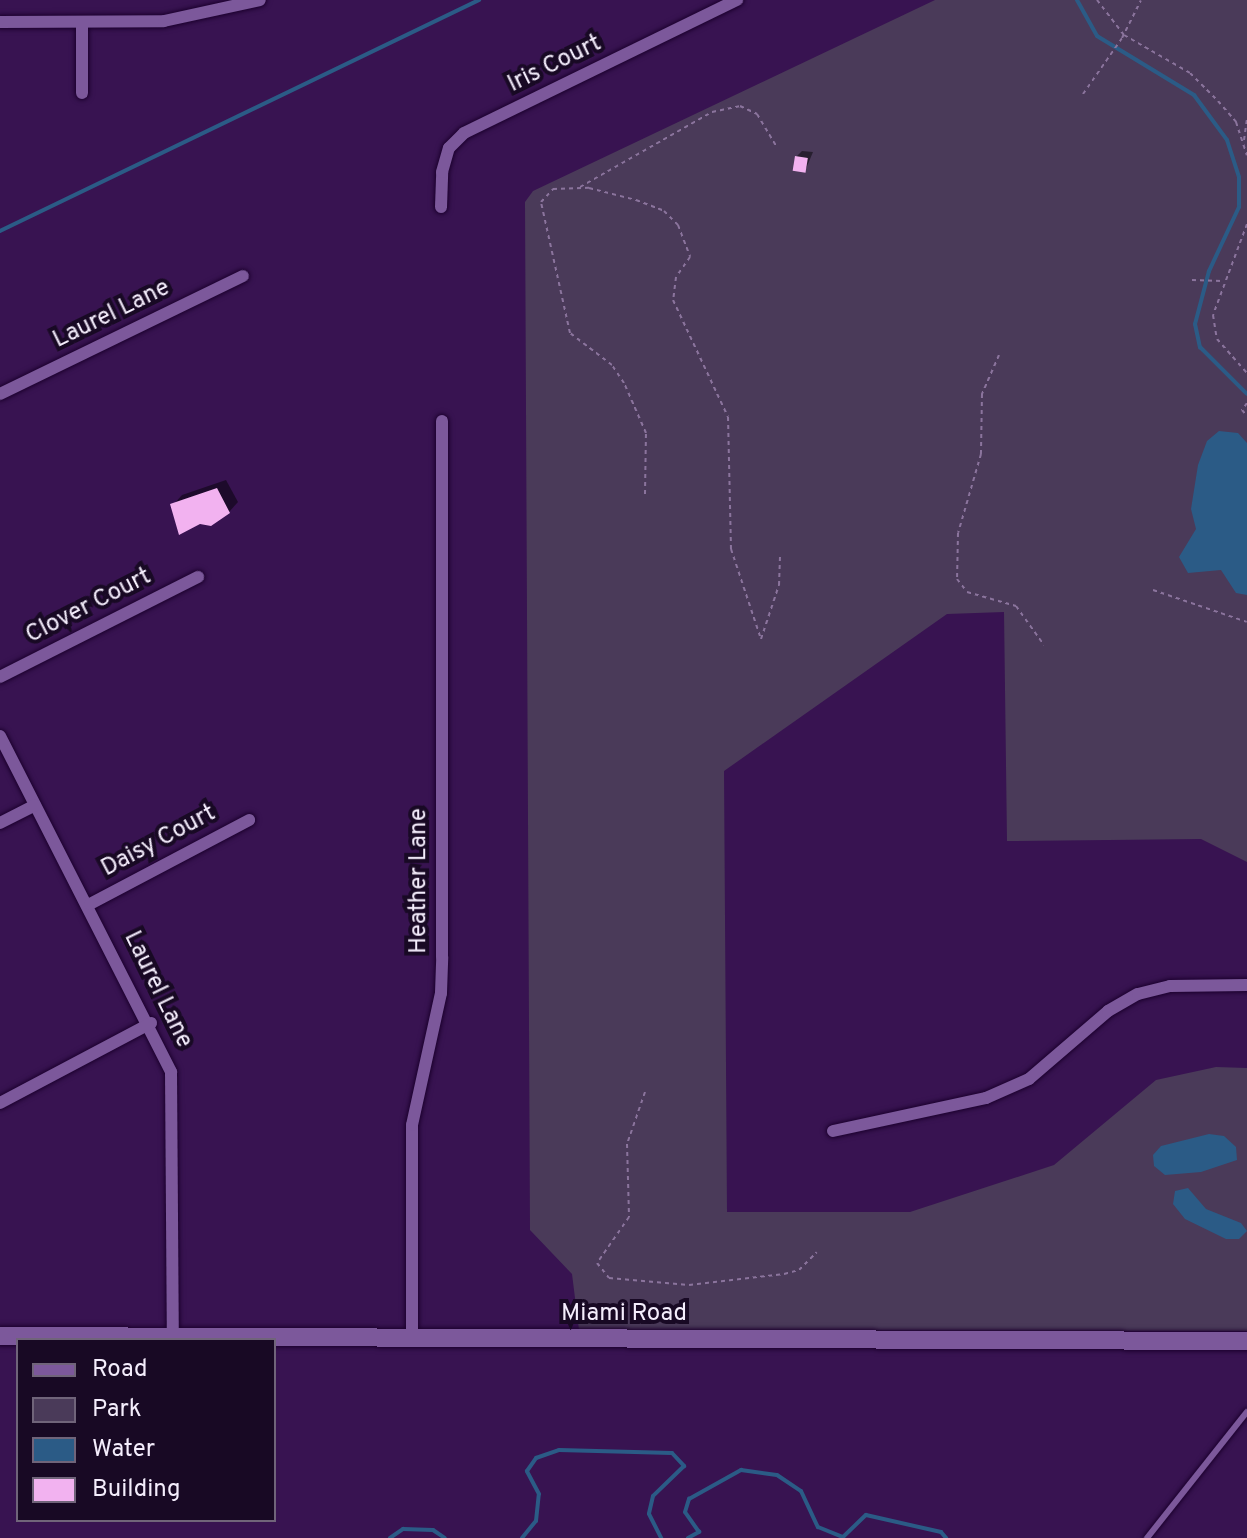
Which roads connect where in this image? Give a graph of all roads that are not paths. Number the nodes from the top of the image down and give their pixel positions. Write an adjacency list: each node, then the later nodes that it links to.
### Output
1 (260, 0): 4 (street)
2 (737, 0): 6 (street, Iris Court)
3 (0, 22): 4 (street)
4 (82, 24): 5 (street)
5 (82, 93)
6 (441, 207)
7 (243, 276): 8 (street, Laurel Lane)
8 (0, 394)
9 (442, 421): 23 (street, Heather Lane)
10 (198, 577): 11 (street, Clover Court)
11 (0, 677)
12 (0, 736): 13 (street, Laurel Lane)
13 (35, 805): 15 (street); 16 (street, Laurel Lane)
14 (249, 820): 16 (street, Daisy Court)
15 (0, 823)
16 (90, 904): 18 (street, Laurel Lane)
17 (1247, 985): 20 (street)
18 (151, 1023): 19 (street); 22 (street, Laurel Lane)
19 (0, 1103)
20 (833, 1131)
21 (0, 1336): 22 (street, Miami Road)
22 (173, 1337): 23 (street, Miami Road)
23 (412, 1338): 24 (street, Miami Road)
24 (1247, 1341)
25 (1247, 1412): 26 (lane)
26 (1147, 1538)

